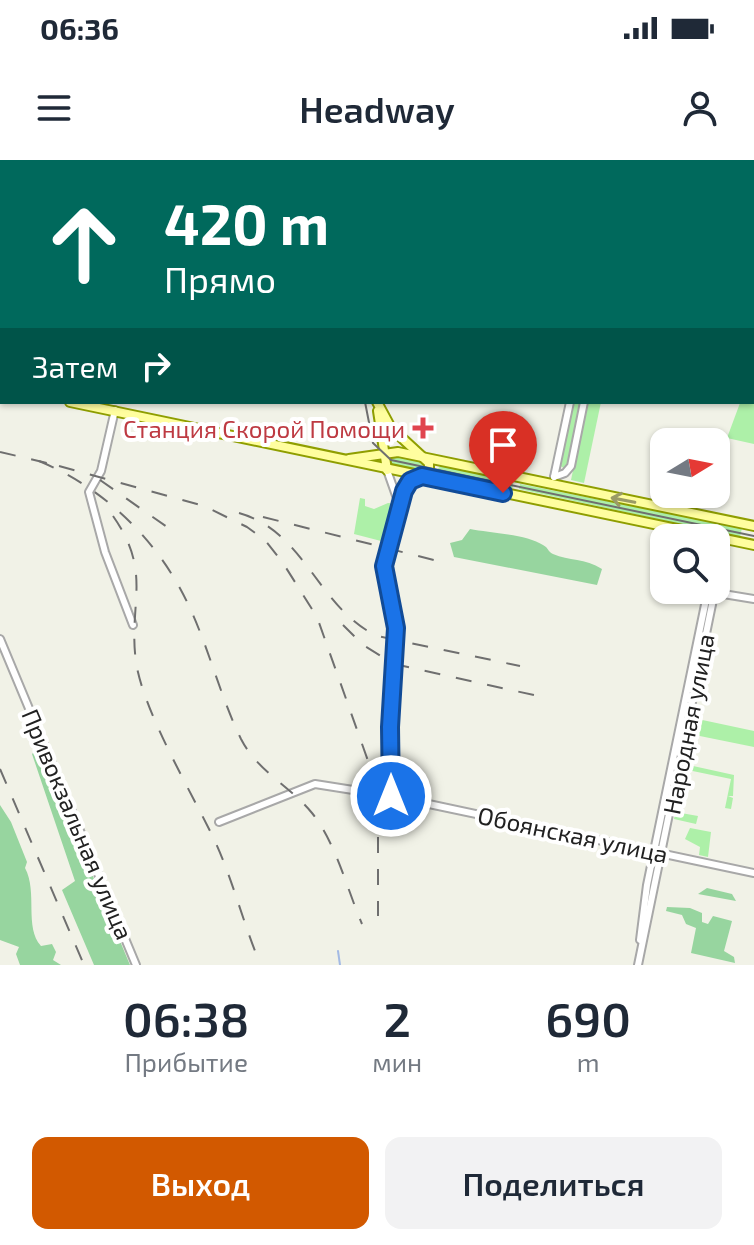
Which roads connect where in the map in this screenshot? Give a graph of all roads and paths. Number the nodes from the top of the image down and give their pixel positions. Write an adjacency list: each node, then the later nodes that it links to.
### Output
1 (376, 404): 7 (main road)
2 (377, 404): 9 (main road)
3 (570, 404): 14 (street)
4 (584, 404): 14 (street)
5 (102, 405): 6 (main road)
6 (115, 410): 10 (main road); 25 (street)
7 (379, 422): 8 (main road); 11 (main road)
8 (363, 458): 10 (main road); 11 (main road)
9 (425, 458): 11 (main road); 12 (main road); 13 (main road)
10 (341, 459): 11 (main road)
11 (385, 463): 12 (main road); 16 (street)
12 (422, 476): 15 (main road); 16 (street)
13 (525, 479): 14 (main road); 15 (main road)
14 (553, 481): 18 (main road, one-way to 14)
15 (521, 496): 17 (main road)
16 (399, 512): 27 (street)
17 (653, 524)
18 (754, 526)
19 (730, 540): 20 (main road)
20 (754, 545)
21 (730, 594): 22 (street)
22 (754, 599)
23 (705, 604): 29 (street, Народная улица)
24 (711, 604): 29 (street, Народная улица)
25 (133, 625)
26 (0, 639): 31 (street, Привокзальная улица)
27 (391, 796): 28 (street, Обоянская улица); 29 (street, Обоянская улица)
28 (219, 822)
29 (658, 852): 30 (street, Обоянская улица); 32 (street, Народная улица)
30 (754, 873)
31 (136, 965)
32 (638, 965)

